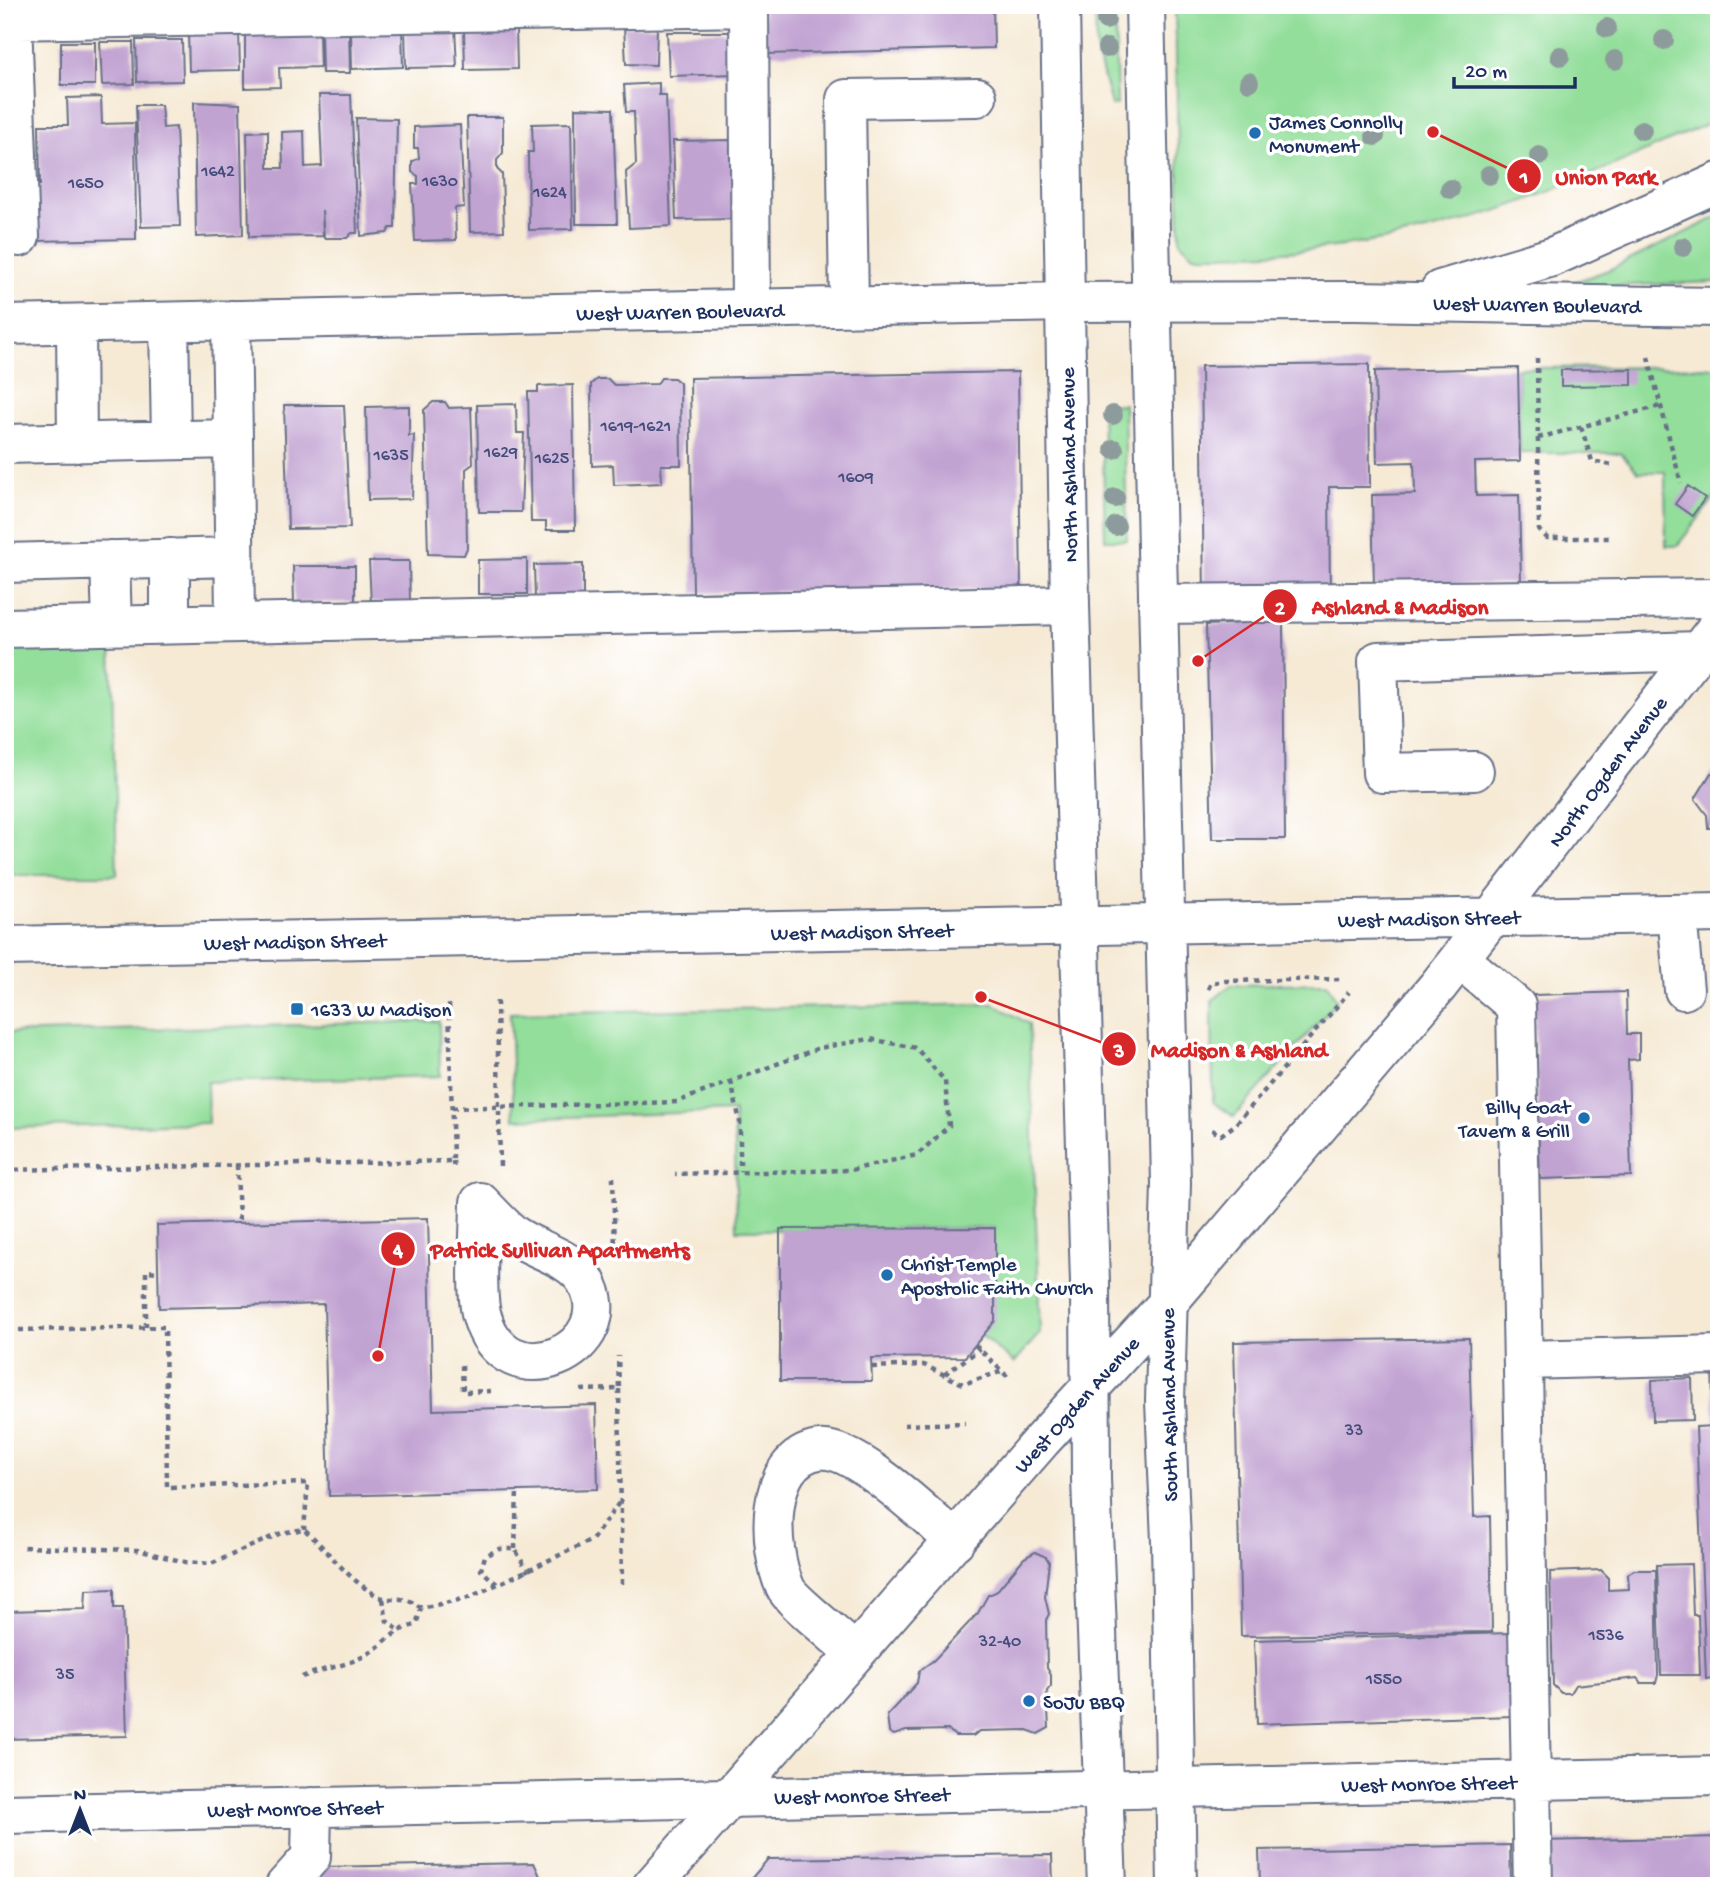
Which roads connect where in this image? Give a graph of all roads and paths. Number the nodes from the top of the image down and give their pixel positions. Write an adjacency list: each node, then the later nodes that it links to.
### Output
1 (1060, 5): 7 (main road, North Ashland Avenue)
2 (1145, 5): 9 (main road)
3 (8, 20): 6 (main road); 12 (main road)
4 (977, 97): 10 (main road)
5 (1719, 182): 8 (main road, West Warren Boulevard)
6 (20, 237)
7 (1066, 302): 9 (main road, West Warren Boulevard); 10 (main road, West Warren Boulevard); 35 (main road, North Ashland Avenue)
8 (1355, 302): 9 (main road, West Warren Boulevard); 11 (main road, West Warren Boulevard)
9 (1151, 303): 34 (main road)
10 (849, 307): 12 (main road, West Warren Boulevard)
11 (1719, 307)
12 (751, 309): 13 (main road, West Warren Boulevard)
13 (231, 320): 14 (main road, West Warren Boulevard); 22 (main road)
14 (169, 321): 15 (main road, West Warren Boulevard); 23 (main road)
15 (76, 324): 16 (main road, West Warren Boulevard); 24 (main road)
16 (5, 325)
17 (1648, 357): 19 (path)
18 (1537, 358): 21 (path)
19 (1660, 406): 20 (path); 27 (path)
20 (1581, 427): 21 (path); 26 (path)
21 (1538, 438): 28 (path)
22 (233, 439): 23 (main road); 29 (main road)
23 (171, 440): 24 (main road)
24 (77, 443): 25 (main road)
25 (5, 444)
26 (1612, 465)
27 (1681, 484)
28 (1613, 538)
29 (233, 557): 30 (main road); 36 (main road)
30 (170, 558): 31 (main road); 37 (main road)
31 (110, 560): 32 (main road); 38 (main road)
32 (5, 563)
33 (1719, 598): 34 (main road)
34 (1158, 604): 46 (main road)
35 (1070, 605): 36 (main road); 45 (main road, North Ashland Avenue)
36 (235, 621): 37 (main road)
37 (170, 623): 38 (main road)
38 (112, 625): 39 (main road)
39 (5, 628)
40 (1709, 638): 41 (main road); 44 (main road, North Ogden Avenue)
41 (1474, 771)
42 (1719, 913): 43 (main road, West Madison Street)
43 (1678, 914): 44 (main road, West Madison Street); 50 (main road)
44 (1495, 917): 46 (main road, West Madison Street); 48 (main road, West Ogden Avenue)
45 (1079, 925): 46 (main road, West Madison Street); 47 (main road, West Madison Street); 76 (main road)
46 (1165, 925): 65 (main road, South Ashland Avenue)
47 (5, 946)
48 (1460, 959): 65 (main road, West Ogden Avenue); 71 (main road)
49 (1344, 979): 52 (path)
50 (1684, 990)
51 (1349, 992): 56 (path)
52 (1207, 996)
53 (449, 1003): 55 (path)
54 (731, 1081): 55 (path); 59 (path); 59 (path)
55 (452, 1108): 57 (path)
56 (1212, 1133)
57 (237, 1165): 58 (path); 62 (path)
58 (5, 1170)
59 (740, 1171): 60 (path)
60 (675, 1174)
61 (613, 1177): 63 (path)
62 (239, 1223)
63 (615, 1253)
64 (158, 1272): 66 (path)
65 (1166, 1305): 76 (main road, West Ogden Avenue); 96 (main road, South Ashland Avenue)
66 (146, 1327): 67 (path); 82 (path)
67 (19, 1330)
68 (975, 1345): 69 (path)
69 (980, 1349): 73 (path); 74 (path)
70 (1719, 1355): 71 (main road)
71 (1523, 1360): 95 (main road)
72 (872, 1367): 74 (path)
73 (1003, 1371): 74 (path); 75 (path)
74 (944, 1375)
75 (1009, 1377)
76 (1091, 1385): 83 (main road, West Ogden Avenue); 97 (main road)
77 (619, 1389): 81 (path)
78 (965, 1423): 79 (path)
79 (904, 1425)
80 (517, 1491): 85 (path)
81 (621, 1500): 86 (path); 87 (path)
82 (304, 1529): 84 (path); 89 (path)
83 (955, 1541): 92 (main road, West Ogden Avenue); 92 (main road)
84 (24, 1548)
85 (515, 1549): 86 (path); 88 (path)
86 (528, 1572): 88 (path)
87 (622, 1584)
88 (497, 1585): 90 (path)
89 (383, 1599): 90 (path); 91 (path)
90 (421, 1608): 91 (path)
91 (397, 1629): 93 (path)
92 (855, 1653): 98 (main road, West Ogden Avenue)
93 (302, 1677)
94 (1719, 1776): 95 (main road, West Monroe Street)
95 (1531, 1780): 96 (main road, West Monroe Street); 105 (main road)
96 (1176, 1788): 97 (main road, West Monroe Street); 104 (main road, South Ashland Avenue)
97 (1101, 1789): 98 (main road, West Monroe Street); 103 (main road)
98 (730, 1798): 99 (main road, West Monroe Street); 102 (main road, West Ogden Avenue)
99 (312, 1807): 100 (main road, West Monroe Street); 101 (main road)
100 (5, 1814)
101 (285, 1886)
102 (652, 1886)
103 (1107, 1886)
104 (1177, 1886)
105 (1534, 1886)

